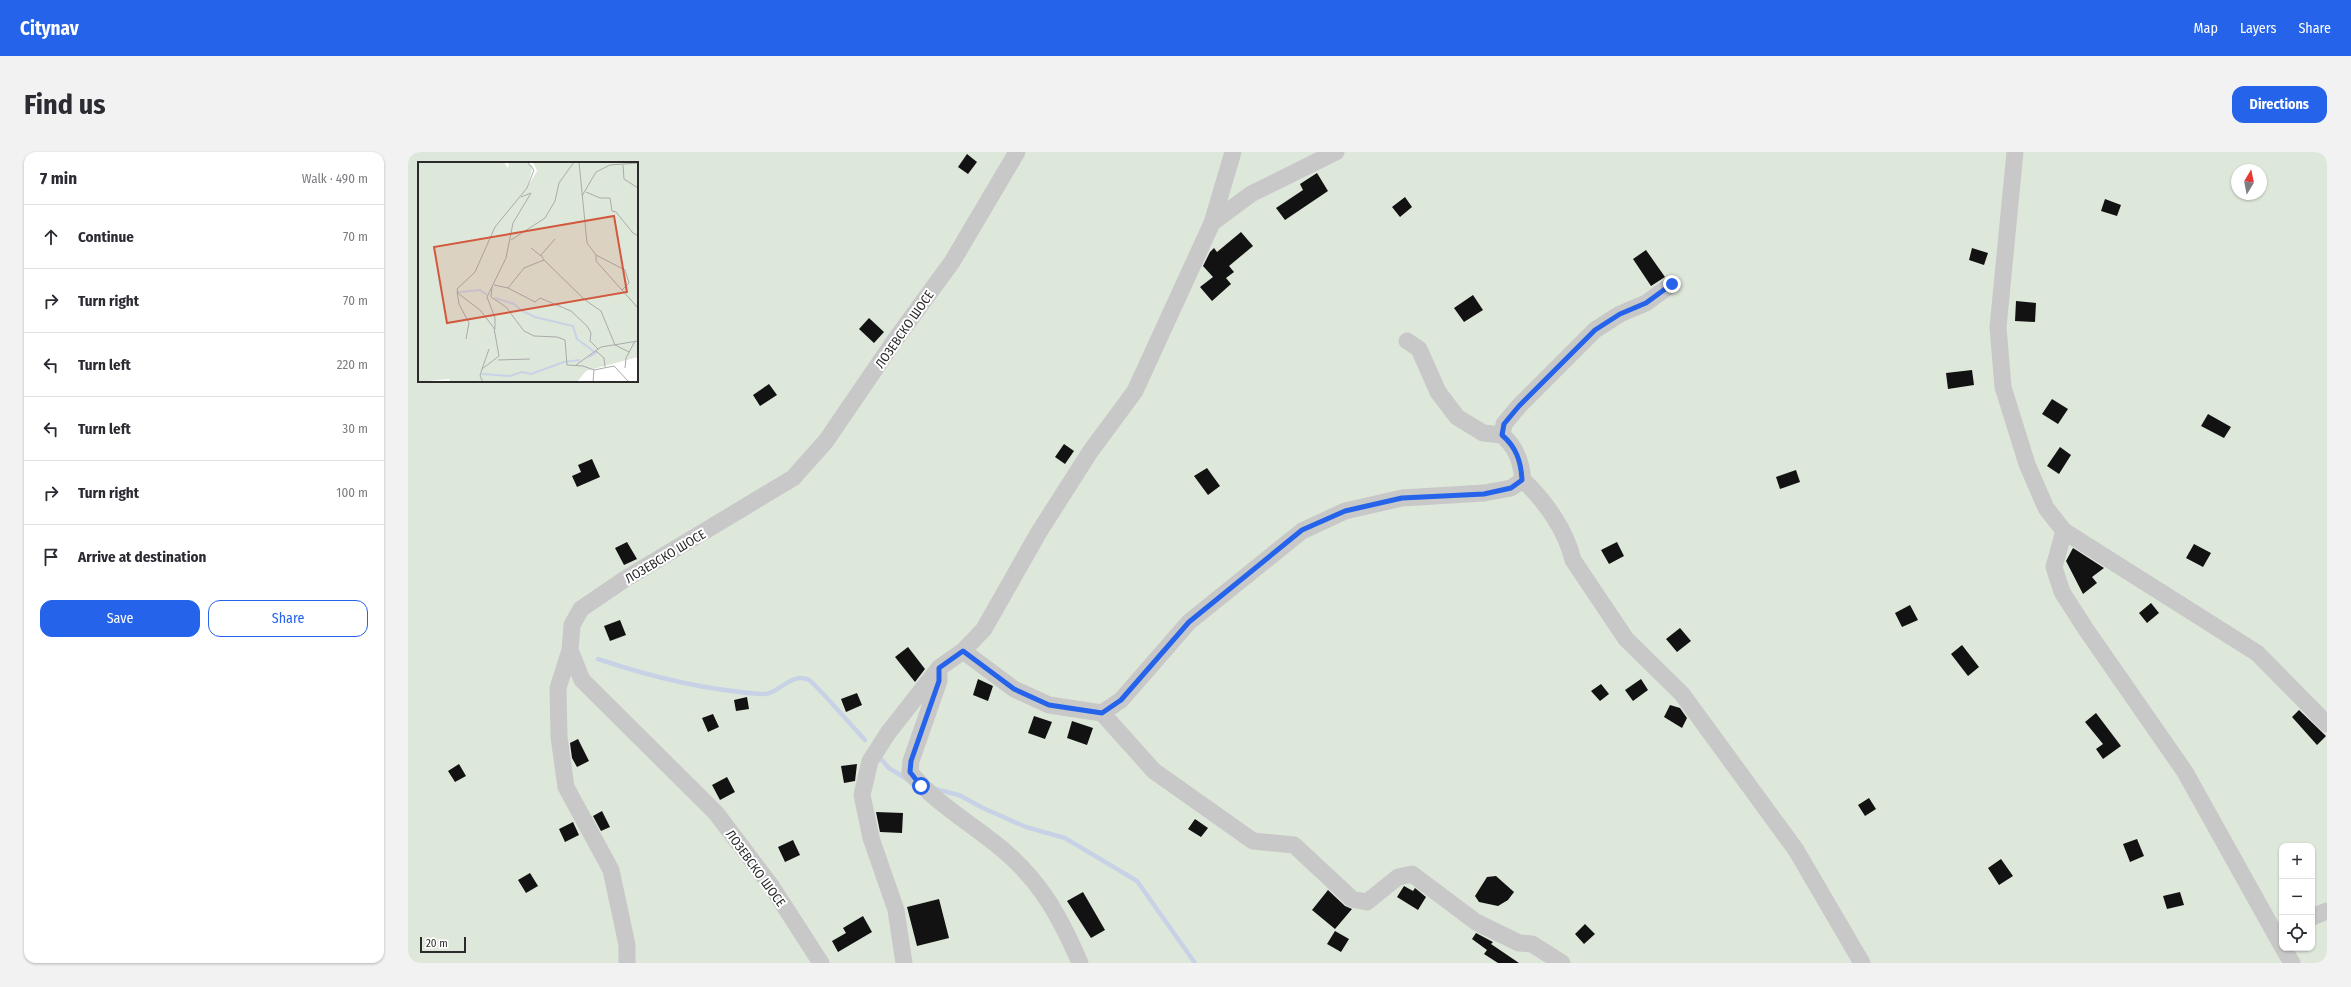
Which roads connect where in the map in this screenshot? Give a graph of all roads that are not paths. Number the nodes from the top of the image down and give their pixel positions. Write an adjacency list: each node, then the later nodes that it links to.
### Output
1 (1017, 152): 11 (street, ЛОЗЕВСКО ШОСЕ)
2 (1233, 152): 5 (street)
3 (1336, 152): 5 (street)
4 (2016, 152): 10 (street)
5 (1212, 223): 12 (street)
6 (1672, 284): 8 (street)
7 (1407, 341): 8 (street)
8 (1502, 435): 9 (street)
9 (1522, 480): 14 (street); 25 (street)
10 (2064, 531): 15 (street); 18 (street)
11 (570, 650): 20 (street); 21 (street, ЛОЗЕВСКО ШОСЕ)
12 (963, 651): 13 (street); 14 (street)
13 (939, 668): 22 (street); 23 (street)
14 (1102, 713): 24 (street)
15 (2327, 724)
16 (2327, 910): 17 (street)
17 (2315, 916)
18 (2279, 937)
19 (2286, 951): 26 (street)
20 (627, 963)
21 (821, 963)
22 (904, 963)
23 (1080, 963)
24 (1562, 963)
25 (1862, 963)
26 (2292, 963)

